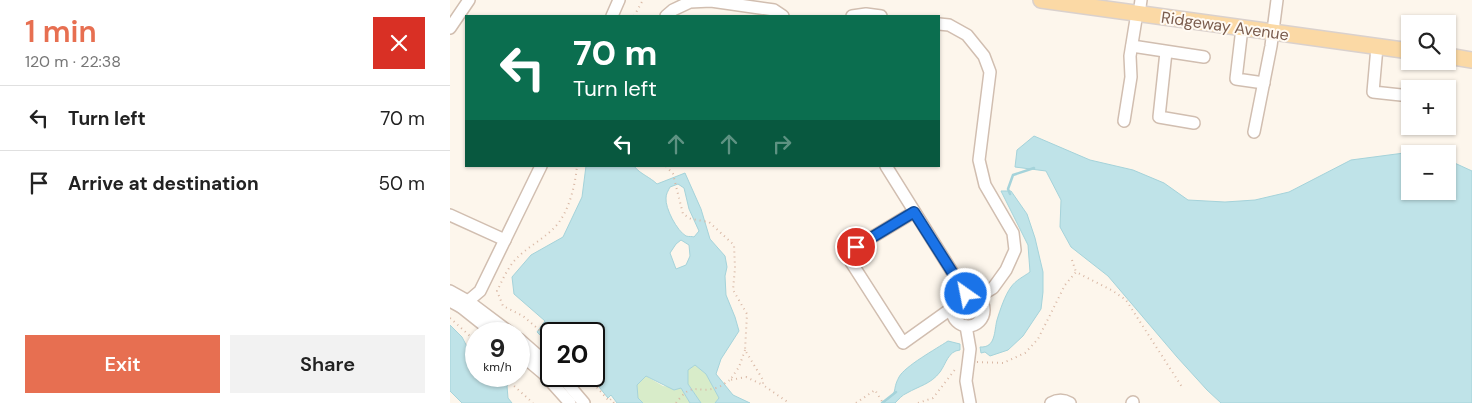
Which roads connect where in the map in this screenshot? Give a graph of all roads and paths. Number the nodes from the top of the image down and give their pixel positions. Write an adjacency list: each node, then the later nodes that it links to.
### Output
1 (469, 0): 14 (street)
2 (619, 0): 7 (street)
3 (643, 0): 8 (path)
4 (1040, 0): 6 (main road, Ridgeway Avenue)
5 (1277, 0): 16 (street)
6 (1139, 9): 15 (main road, Ridgeway Avenue); 17 (street)
7 (612, 15)
8 (635, 15)
9 (667, 15): 10 (street)
10 (782, 15)
11 (859, 15): 12 (street)
12 (874, 15)
13 (940, 24): 39 (street)
14 (450, 28)
15 (1242, 28): 16 (main road, Ridgeway Avenue); 24 (street)
16 (1272, 32): 18 (main road, Ridgeway Avenue); 24 (street)
17 (1132, 46): 20 (street); 26 (street)
18 (1377, 47): 19 (main road, Ridgeway Avenue); 25 (street)
19 (1401, 50)
20 (1166, 52): 21 (street); 27 (street)
21 (1204, 57)
22 (1456, 57): 23 (main road)
23 (1472, 60)
24 (1264, 83): 28 (street)
25 (1401, 95)
26 (1124, 121)
27 (1194, 123)
28 (1254, 132)
29 (542, 167): 35 (street)
30 (577, 167): 47 (path)
31 (667, 167): 50 (path)
32 (887, 167): 33 (street)
33 (914, 212): 39 (street); 42 (street)
34 (450, 215): 35 (street)
35 (505, 240): 41 (street)
36 (1072, 260): 37 (path)
37 (1076, 272): 52 (path); 56 (path)
38 (450, 291): 41 (street)
39 (972, 296): 42 (street); 46 (street)
40 (450, 301): 41 (street)
41 (465, 304): 44 (street); 45 (street)
42 (952, 308): 46 (street)
43 (450, 318): 48 (path)
44 (483, 322)
45 (493, 322)
46 (966, 326): 52 (street)
47 (540, 331)
48 (465, 332)
49 (530, 349): 51 (street)
50 (745, 350): 54 (path); 55 (path)
51 (540, 358)
52 (969, 361): 69 (path); 70 (street)
53 (530, 362): 63 (street)
54 (730, 380): 55 (path); 66 (path)
55 (763, 385): 67 (path)
56 (1182, 386)
57 (514, 387): 62 (path)
58 (570, 387): 64 (street)
59 (597, 387): 60 (path)
60 (610, 402): 65 (path)
61 (882, 402): 68 (path)
62 (533, 403)
63 (570, 403)
64 (584, 403)
65 (614, 403)
66 (676, 403)
67 (789, 403)
68 (856, 403)
69 (918, 403)
70 (970, 403)
71 (1051, 403): 72 (street)
72 (1070, 403)

